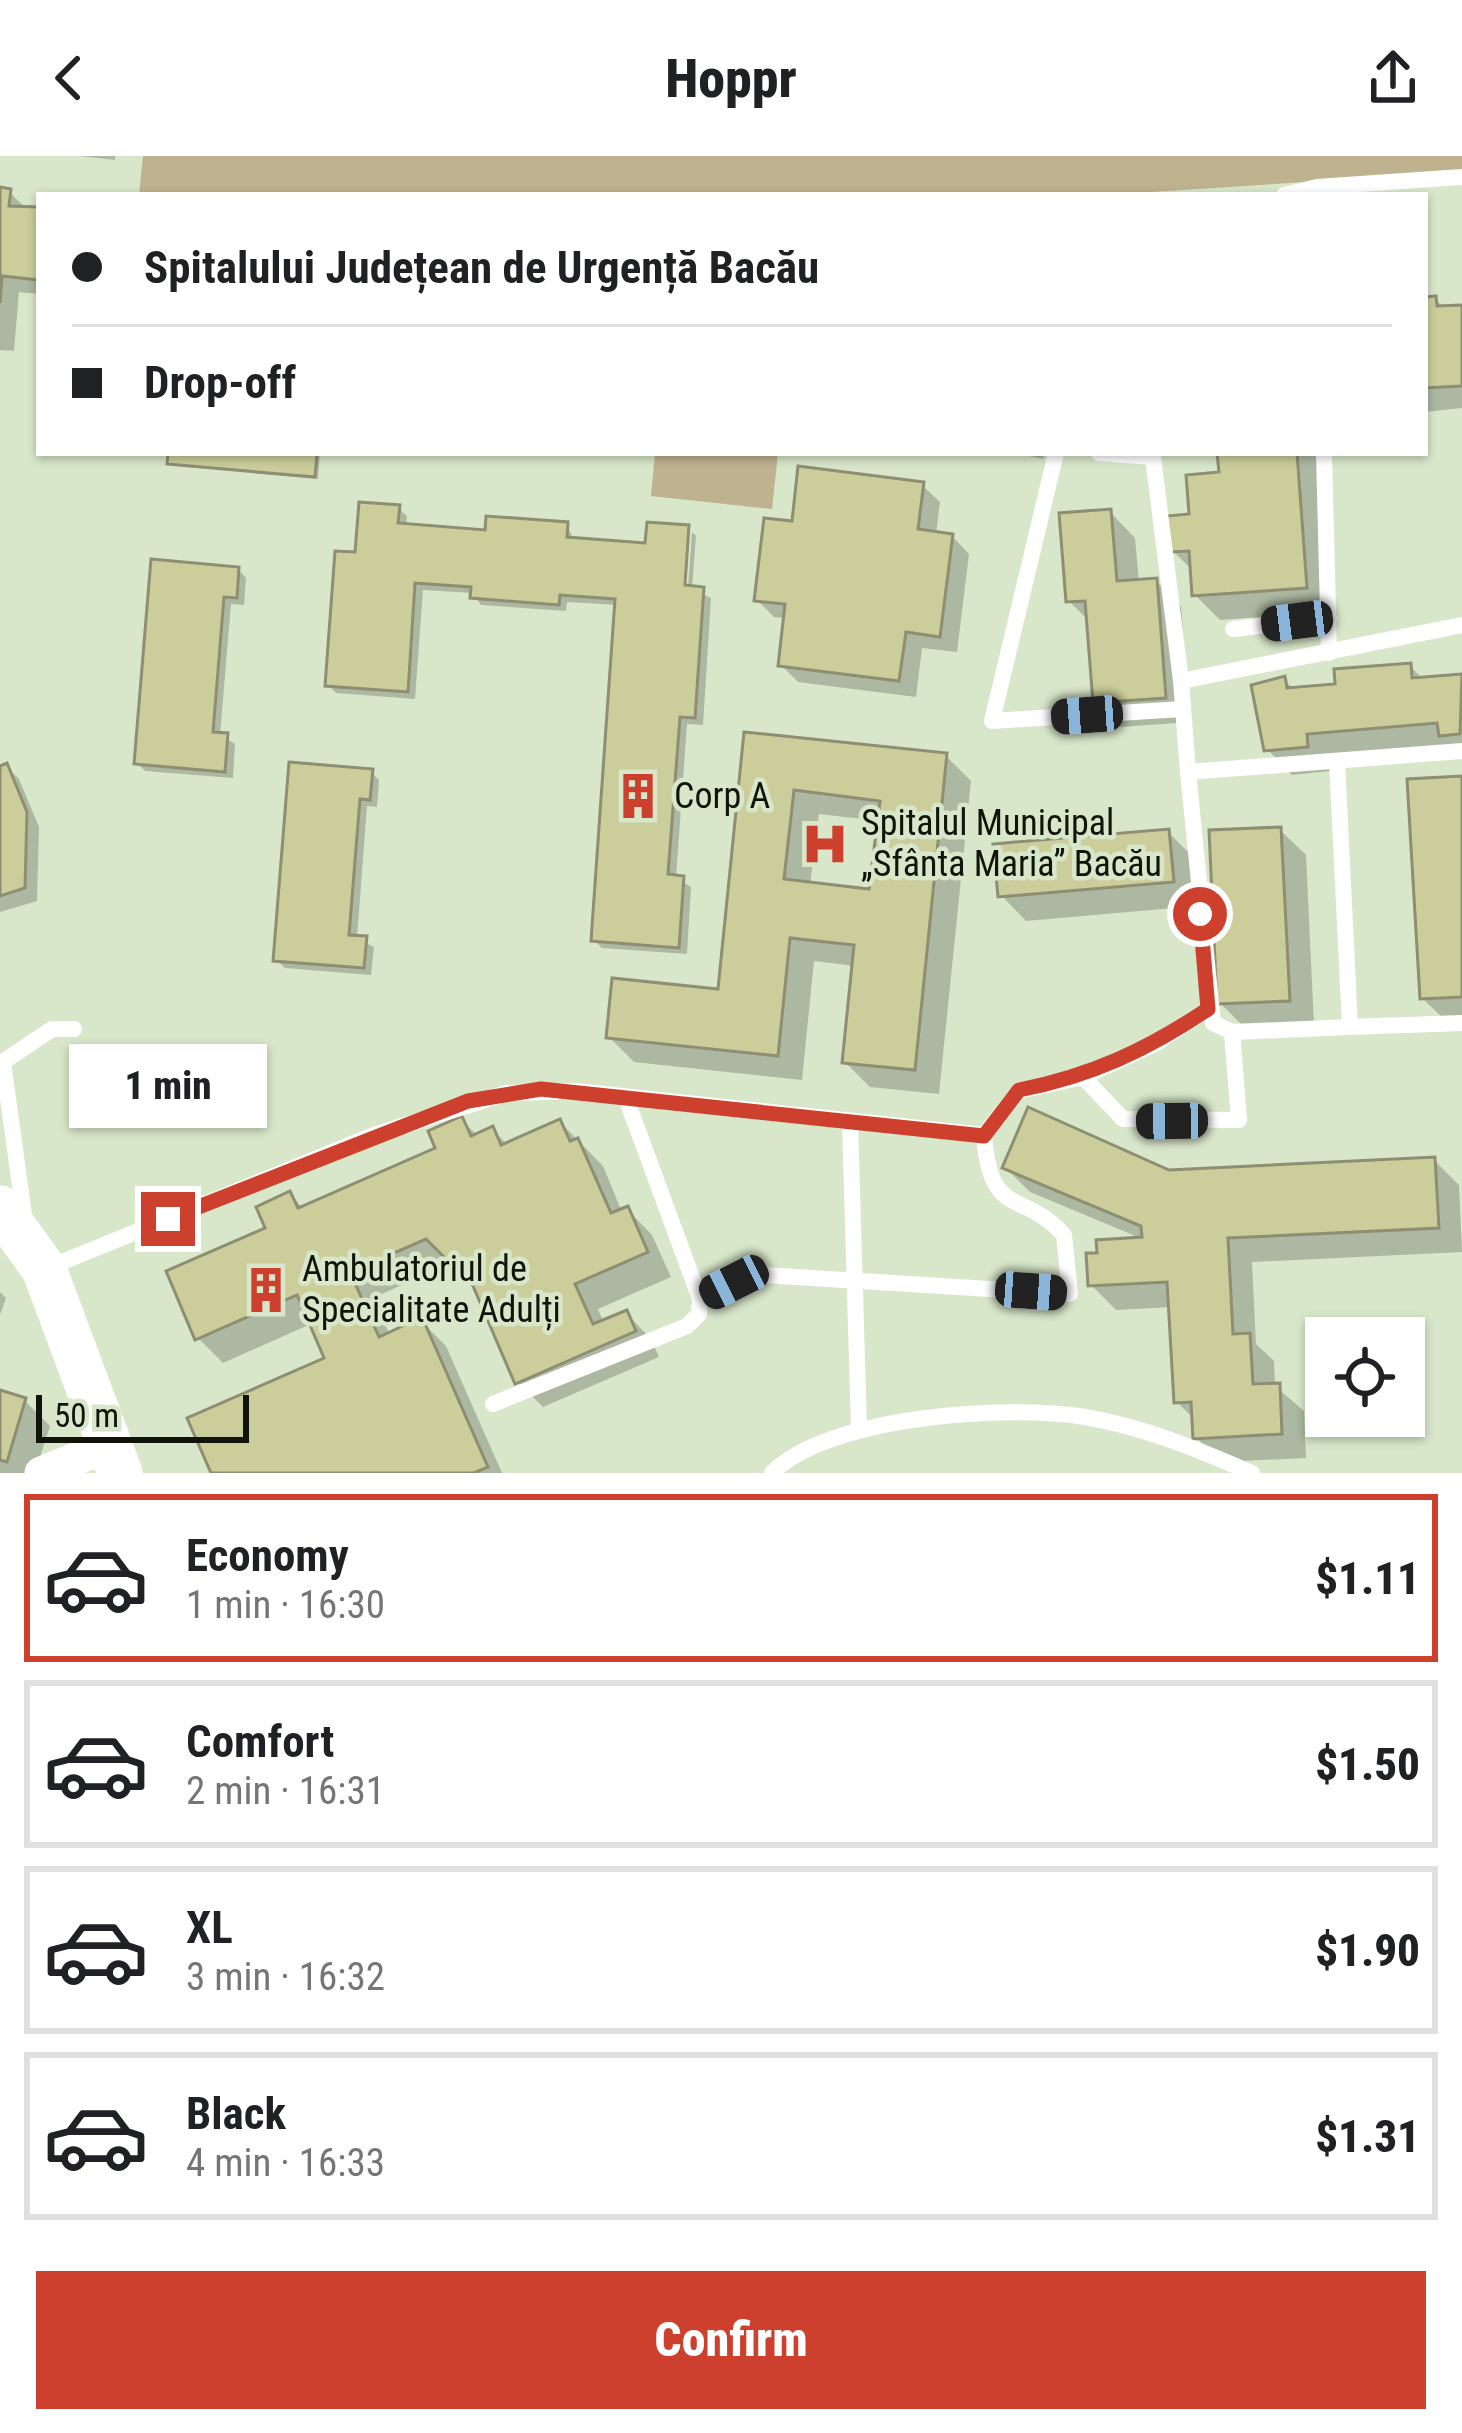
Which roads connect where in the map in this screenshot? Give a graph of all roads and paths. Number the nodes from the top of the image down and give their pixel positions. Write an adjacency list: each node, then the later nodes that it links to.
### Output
1 (1462, 178): 2 (lane)
2 (1317, 191)
3 (1055, 456): 11 (lane)
4 (1131, 456): 10 (lane)
5 (1324, 456): 6 (lane)
6 (1329, 618): 8 (lane); 9 (lane)
7 (1462, 626): 9 (lane)
8 (1233, 629)
9 (1329, 653): 10 (lane)
10 (1181, 681): 11 (lane)
11 (1182, 709): 14 (lane)
12 (1462, 751): 13 (lane)
13 (1336, 761): 14 (lane); 17 (lane)
14 (1188, 772): 15 (lane)
15 (1208, 1009): 19 (lane); 21 (lane)
16 (1462, 1024): 17 (lane)
17 (1350, 1027): 19 (lane)
18 (74, 1029): 20 (lane)
19 (1232, 1032): 21 (lane)
20 (2, 1063): 26 (lane)
21 (1083, 1077): 24 (lane)
22 (626, 1098): 23 (lane); 26 (lane); 28 (lane)
23 (850, 1121): 24 (lane); 27 (lane)
24 (984, 1136): 27 (lane)
25 (0, 1208): 26 (street)
26 (24, 1249): 31 (street)
27 (854, 1281): 28 (lane); 30 (lane)
28 (700, 1299): 29 (lane)
29 (493, 1404)
30 (859, 1428): 33 (lane); 34 (lane)
31 (115, 1459): 32 (street)
32 (41, 1473)
33 (772, 1473)
34 (1252, 1473)

